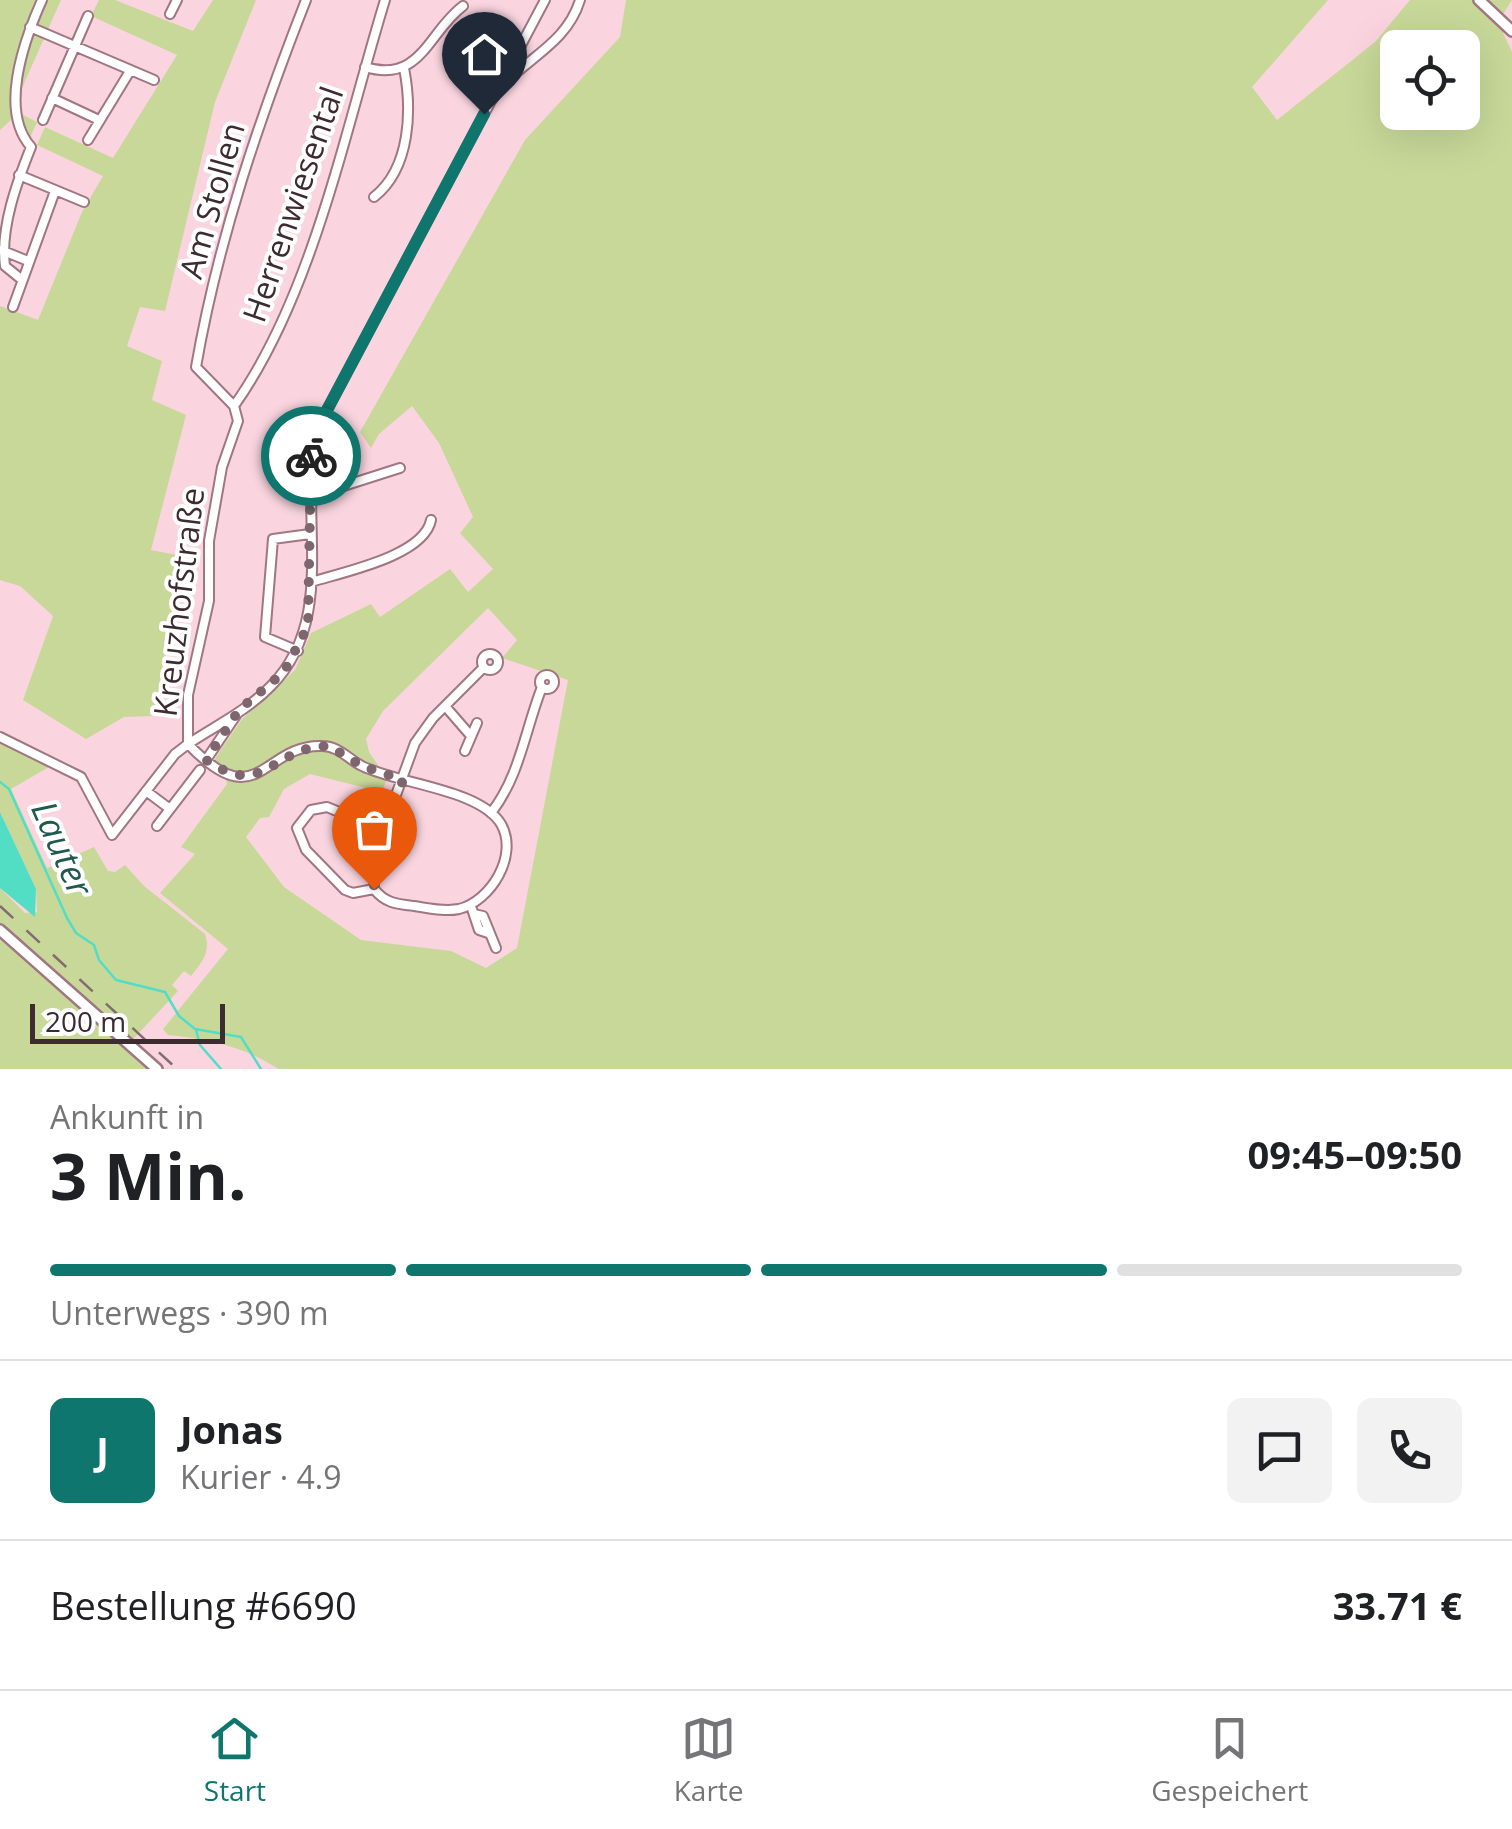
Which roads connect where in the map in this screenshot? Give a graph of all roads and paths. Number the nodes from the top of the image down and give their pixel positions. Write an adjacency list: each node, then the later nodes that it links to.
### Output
1 (42, 0): 11 (street)
2 (177, 0): 9 (street)
3 (306, 0): 33 (street, Am Stollen)
4 (385, 0): 14 (street, Herrenwiesental)
5 (545, 0): 18 (street)
6 (580, 0): 18 (street)
7 (1479, 0): 12 (street)
8 (463, 6): 15 (street)
9 (170, 14)
10 (88, 16): 13 (street)
11 (30, 27): 13 (street); 19 (street)
12 (1512, 31)
13 (74, 47): 16 (street); 20 (street)
14 (364, 68): 15 (street, Herrenwiesental); 33 (street, Herrenwiesental)
15 (404, 68): 27 (street)
16 (130, 71): 17 (street); 23 (street)
17 (154, 80)
18 (498, 89): 35 (street)
19 (2, 94)
20 (52, 98): 22 (street); 23 (street)
21 (2, 109): 25 (street)
22 (43, 120)
23 (99, 120): 24 (street)
24 (88, 140)
25 (20, 175): 26 (street); 29 (street)
26 (55, 190): 28 (street); 30 (street)
27 (374, 197)
28 (84, 202)
29 (0, 250): 30 (street); 31 (street)
30 (28, 261): 31 (street)
31 (21, 279): 32 (street)
32 (13, 308)
33 (234, 406): 47 (street, Kreuzhofstraße)
34 (400, 468): 35 (street)
35 (309, 497): 37 (street)
36 (432, 520): 38 (street)
37 (310, 534): 38 (street); 39 (street)
38 (311, 582): 39 (street)
39 (298, 651): 43 (street)
40 (484, 667): 42 (street)
41 (542, 687): 54 (street)
42 (445, 706): 45 (street); 51 (street)
43 (239, 710): 47 (street); 49 (street)
44 (476, 723): 45 (street)
45 (472, 736): 48 (street)
46 (0, 737): 52 (street, Kreuzhofstraße)
47 (188, 744): 49 (street); 52 (street, Kreuzhofstraße)
48 (465, 751)
49 (206, 760): 51 (street)
50 (200, 770): 53 (street)
51 (403, 780): 54 (street); 56 (street)
52 (146, 791): 53 (street)
53 (170, 809): 55 (street)
54 (491, 813): 58 (street)
55 (157, 826)
56 (385, 830): 57 (street); 57 (street)
57 (374, 889): 58 (street)
58 (472, 910): 60 (street)
59 (0, 930): 61 (street)
60 (496, 948)
61 (158, 1069)

